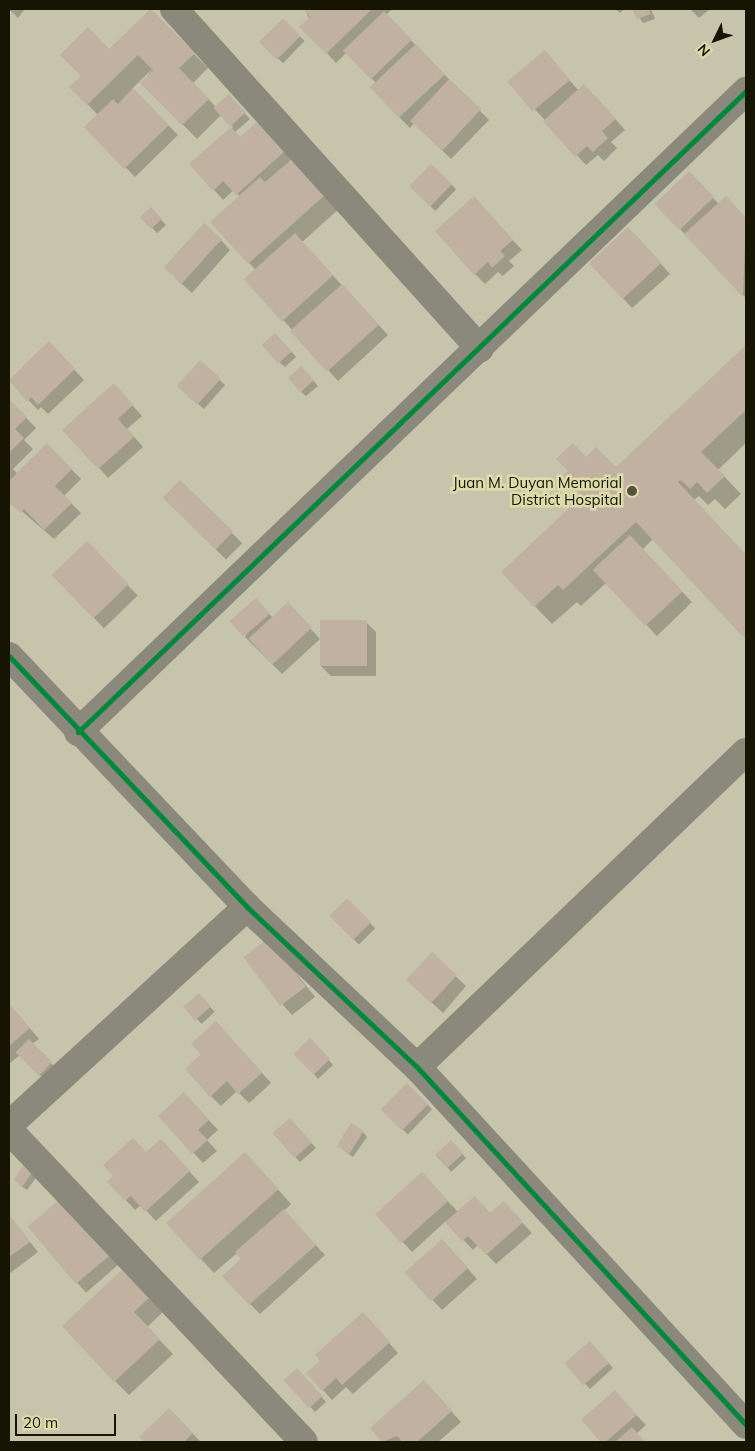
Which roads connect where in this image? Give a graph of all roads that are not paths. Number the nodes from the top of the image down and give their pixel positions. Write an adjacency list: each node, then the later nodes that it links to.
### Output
1 (174, 9): 3 (street)
2 (746, 91): 3 (street)
3 (480, 350): 5 (street)
4 (9, 656): 5 (street)
5 (78, 732): 7 (street)
6 (746, 752): 8 (street)
7 (248, 906): 8 (street); 9 (street)
8 (417, 1067): 11 (street)
9 (9, 1125)
10 (9, 1130): 12 (street)
11 (746, 1425)
12 (304, 1442)

